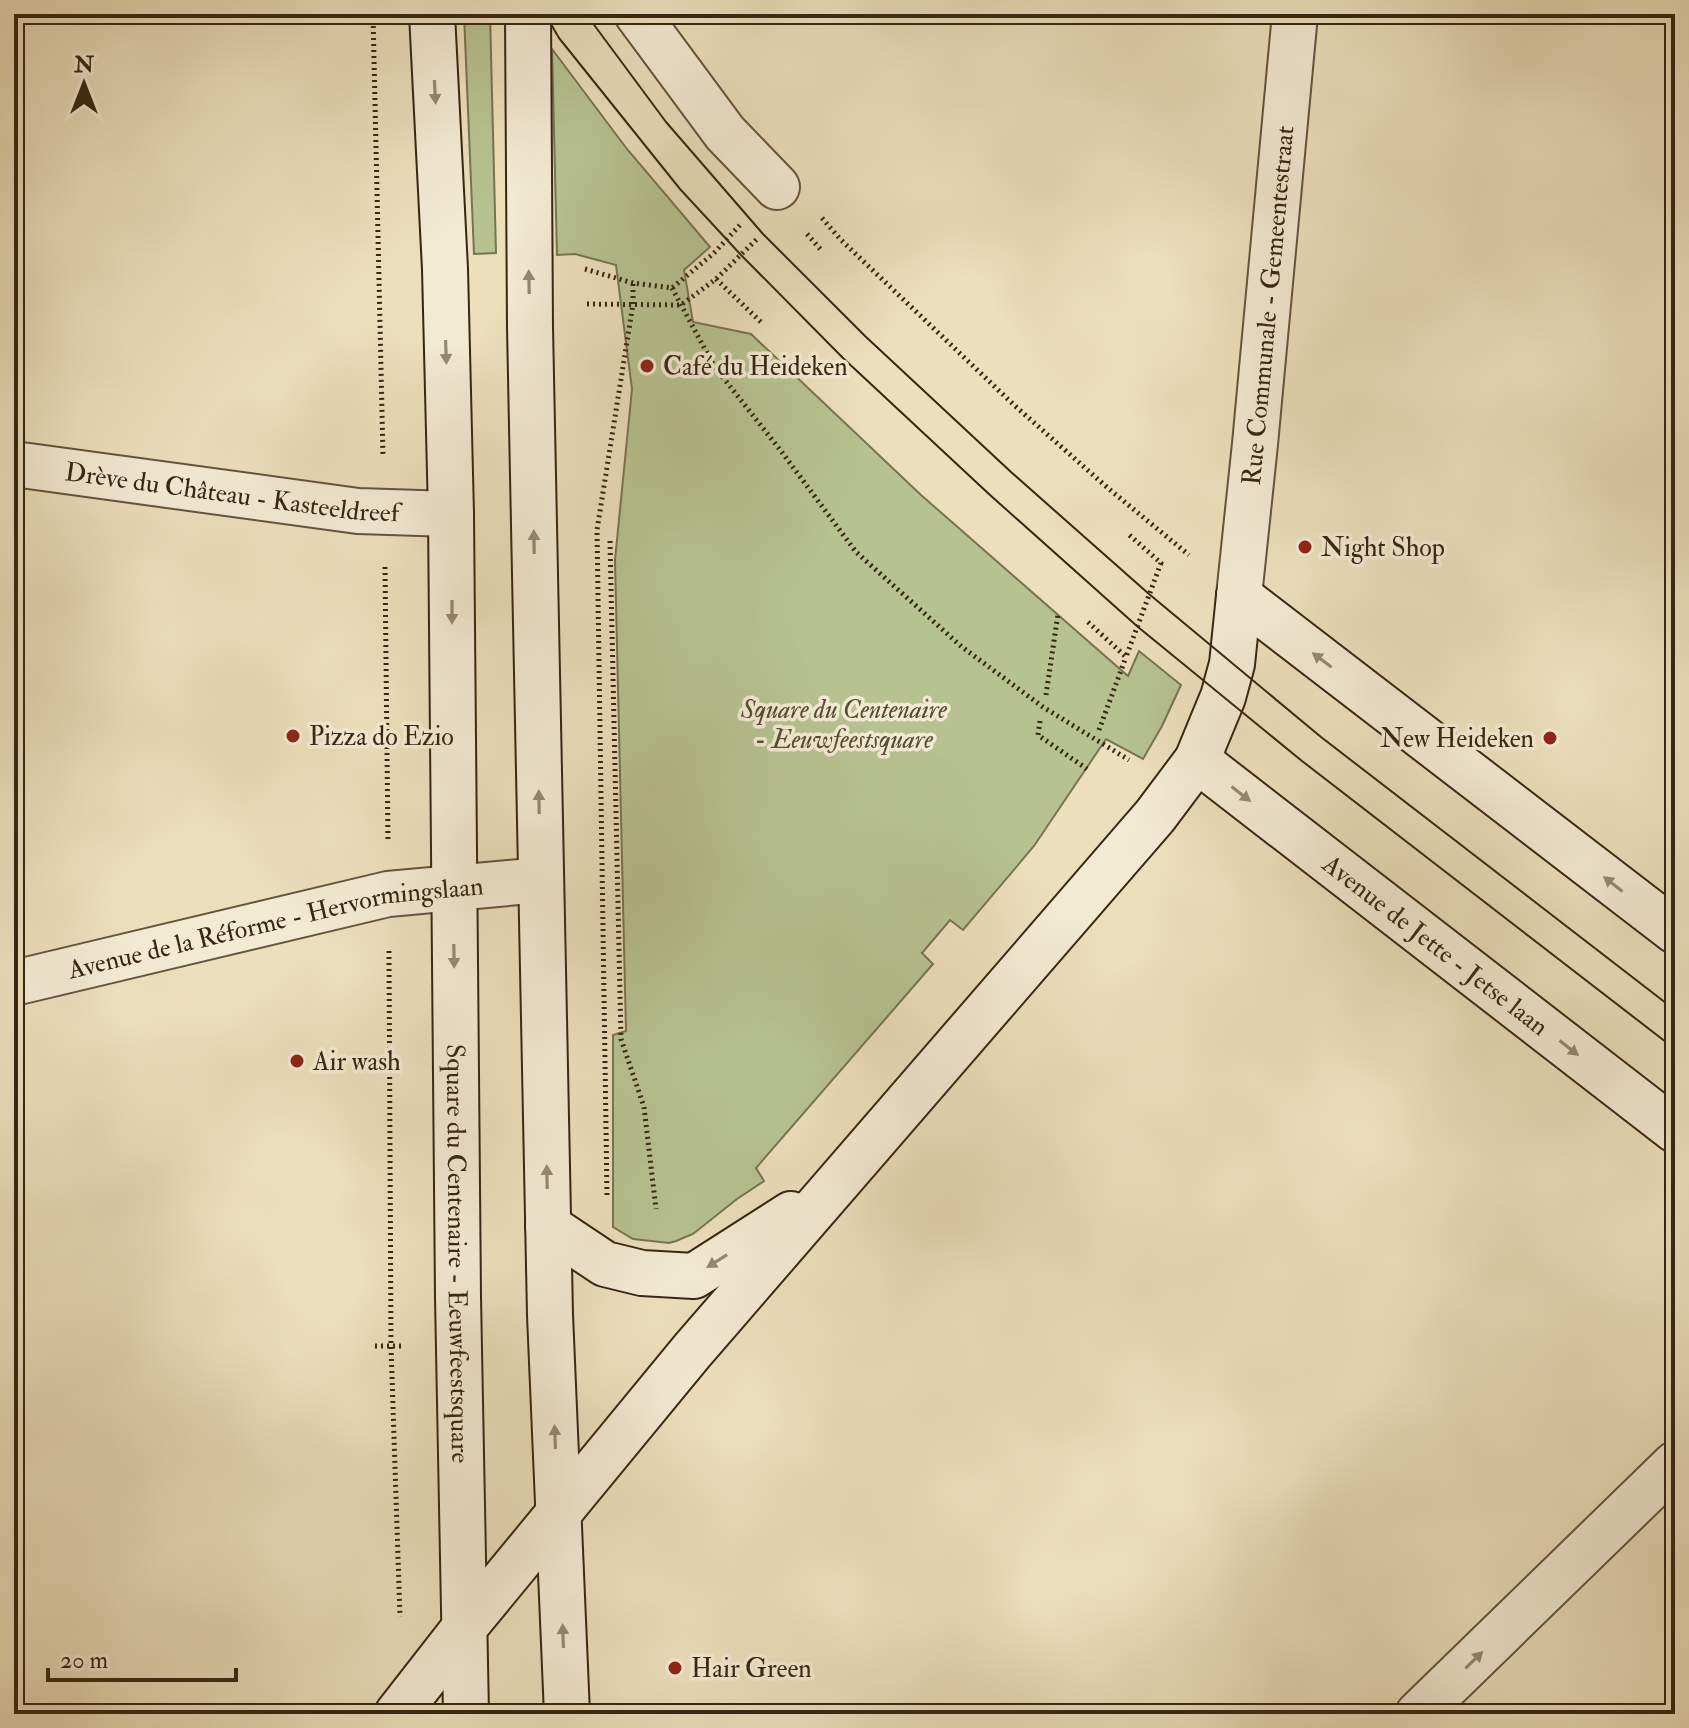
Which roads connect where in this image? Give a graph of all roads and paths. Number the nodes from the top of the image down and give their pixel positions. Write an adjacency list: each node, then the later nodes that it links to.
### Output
1 (432, 14): 11 (street, Square du Centenaire - Eeuwfeestsquare, one-way to 11)
2 (528, 14): 9 (street)
3 (637, 14): 5 (street)
4 (1295, 14): 23 (street, Rue Communale - Gemeentestraat)
5 (777, 187): 14 (path); 23 (path)
6 (804, 231): 8 (path)
7 (763, 234): 12 (path)
8 (822, 251)
9 (529, 268): 13 (path); 32 (street, one-way to 9)
10 (378, 269): 11 (path)
11 (445, 269): 20 (street, Square du Centenaire - Eeuwfeestsquare, one-way to 20)
12 (716, 279): 17 (path); 18 (path)
13 (633, 283): 14 (path); 16 (path)
14 (672, 288): 17 (path)
15 (587, 304): 16 (path)
16 (633, 304): 17 (path); 40 (path)
17 (681, 305): 31 (path)
18 (763, 324)
19 (14, 464): 20 (street, Drève du Château - Kasteeldreef)
20 (451, 514): 33 (street, Square du Centenaire - Eeuwfeestsquare, one-way to 33)
21 (1127, 533): 26 (path)
22 (610, 541): 38 (path)
23 (1239, 596): 31 (street); 34 (street, one-way to 23)
24 (1058, 614): 27 (path)
25 (1088, 622): 26 (path)
26 (1126, 657): 29 (path)
27 (1046, 695)
28 (1040, 721): 30 (path)
29 (1099, 730)
30 (1087, 769)
31 (1187, 773): 36 (street, Avenue de Jette - Jetse laan, one-way to 36); 37 (street)
32 (541, 880): 33 (street, Avenue de la Réforme - Hervormingslaan); 39 (street, one-way to 32)
33 (453, 888): 35 (street, Avenue de la Réforme - Hervormingslaan); 43 (street, Square du Centenaire - Eeuwfeestsquare, one-way to 43)
34 (1675, 931)
35 (14, 983)
36 (1675, 1130)
37 (830, 1189): 40 (street, one-way to 40); 42 (street)
38 (656, 1209)
39 (548, 1226): 40 (street); 42 (street, one-way to 39)
40 (605, 1264)
41 (1675, 1464): 47 (street, one-way to 41)
42 (558, 1515): 43 (street); 46 (street, one-way to 42)
43 (464, 1628): 44 (street); 45 (street, Square du Centenaire - Eeuwfeestsquare)
44 (397, 1714)
45 (466, 1714)
46 (567, 1714)
47 (1418, 1714)

